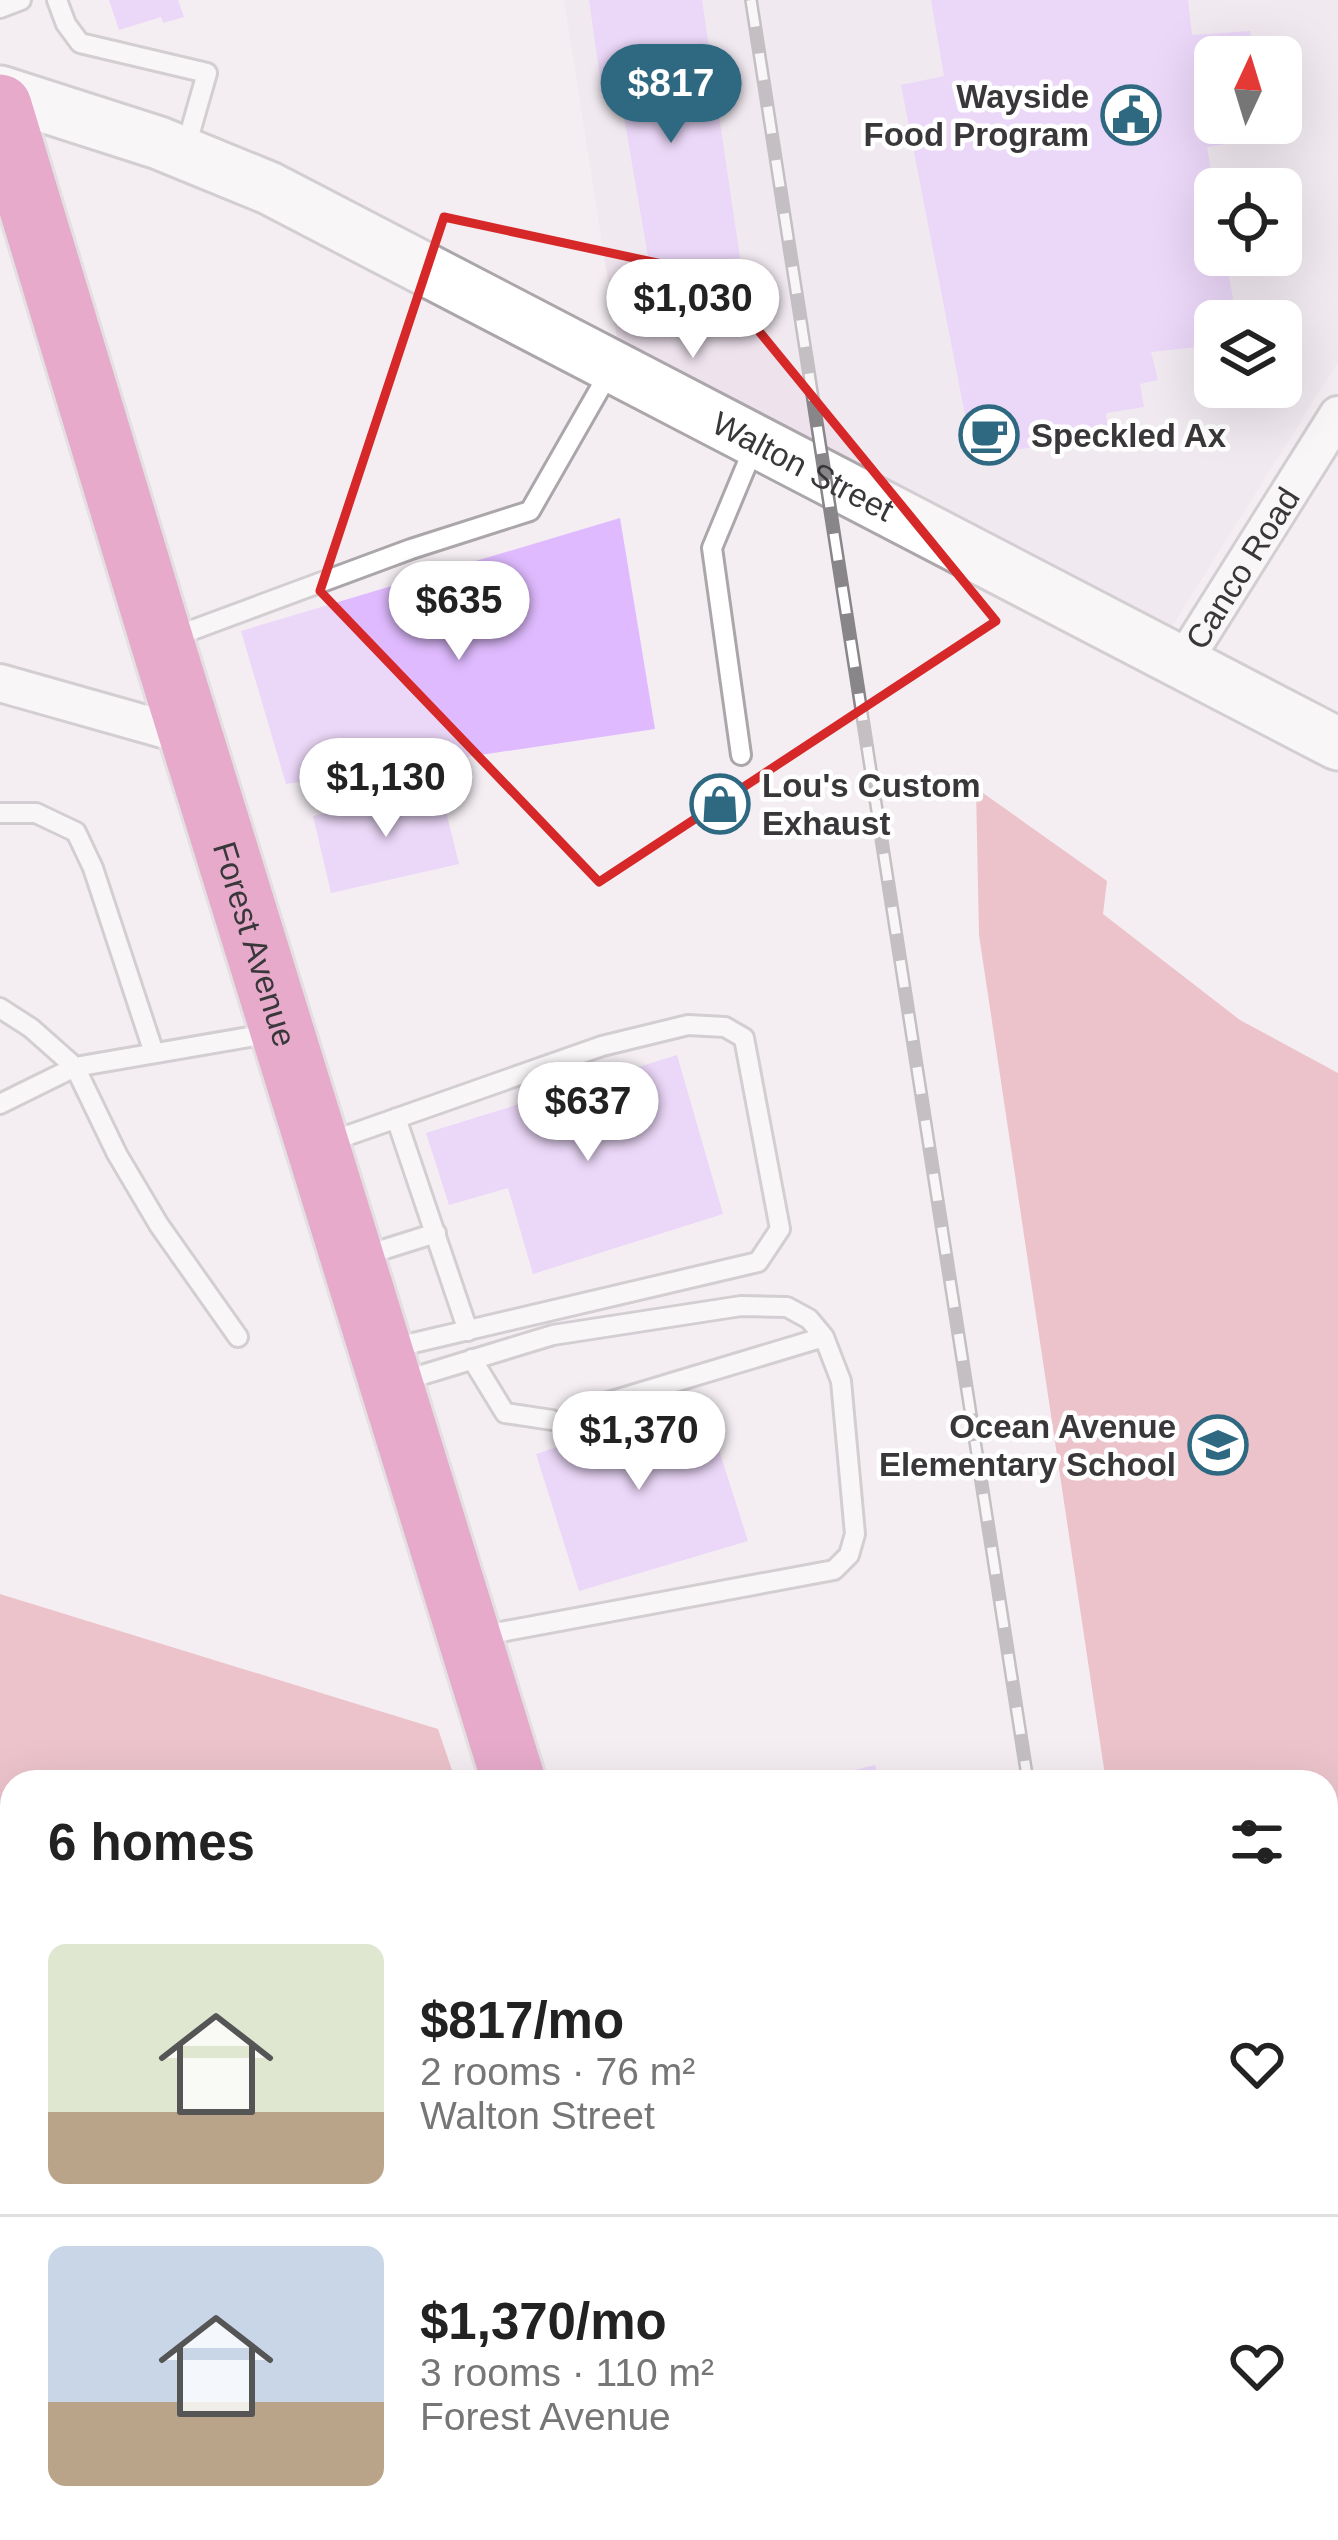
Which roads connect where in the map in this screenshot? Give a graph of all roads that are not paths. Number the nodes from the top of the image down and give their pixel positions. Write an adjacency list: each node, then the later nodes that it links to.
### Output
1 (21, 0): 3 (lane)
2 (57, 0): 6 (lane)
3 (0, 8)
4 (0, 92): 6 (street, Walton Street)
5 (0, 106): 10 (highway, Forest Avenue)
6 (184, 154): 7 (street, Walton Street)
7 (613, 367): 9 (street, Walton Street); 10 (lane)
8 (1338, 415): 11 (street, Canco Road)
9 (756, 443): 11 (street, Walton Street); 15 (lane)
10 (162, 642): 13 (highway, Forest Avenue)
11 (1183, 662): 14 (street, Walton Street)
12 (0, 683): 13 (street)
13 (191, 736): 18 (highway, Forest Avenue)
14 (1338, 744)
15 (741, 755)
16 (0, 813): 19 (lane)
17 (0, 1008): 20 (lane)
18 (283, 1031): 19 (lane); 23 (highway, Forest Avenue)
19 (154, 1054): 20 (lane)
20 (76, 1067): 21 (lane); 27 (lane)
21 (0, 1104)
22 (396, 1118): 23 (lane); 24 (lane); 26 (lane)
23 (318, 1145): 25 (highway, Forest Avenue)
24 (436, 1233): 25 (lane); 26 (lane)
25 (353, 1259): 30 (highway, Forest Avenue)
26 (468, 1331): 30 (lane)
27 (238, 1337)
28 (824, 1337): 29 (lane); 31 (lane); 33 (lane)
29 (472, 1359): 30 (lane); 32 (lane)
30 (387, 1367): 33 (highway, Forest Avenue)
31 (595, 1406)
32 (552, 1420)
33 (469, 1638): 34 (highway, Forest Avenue)
34 (510, 1770)

